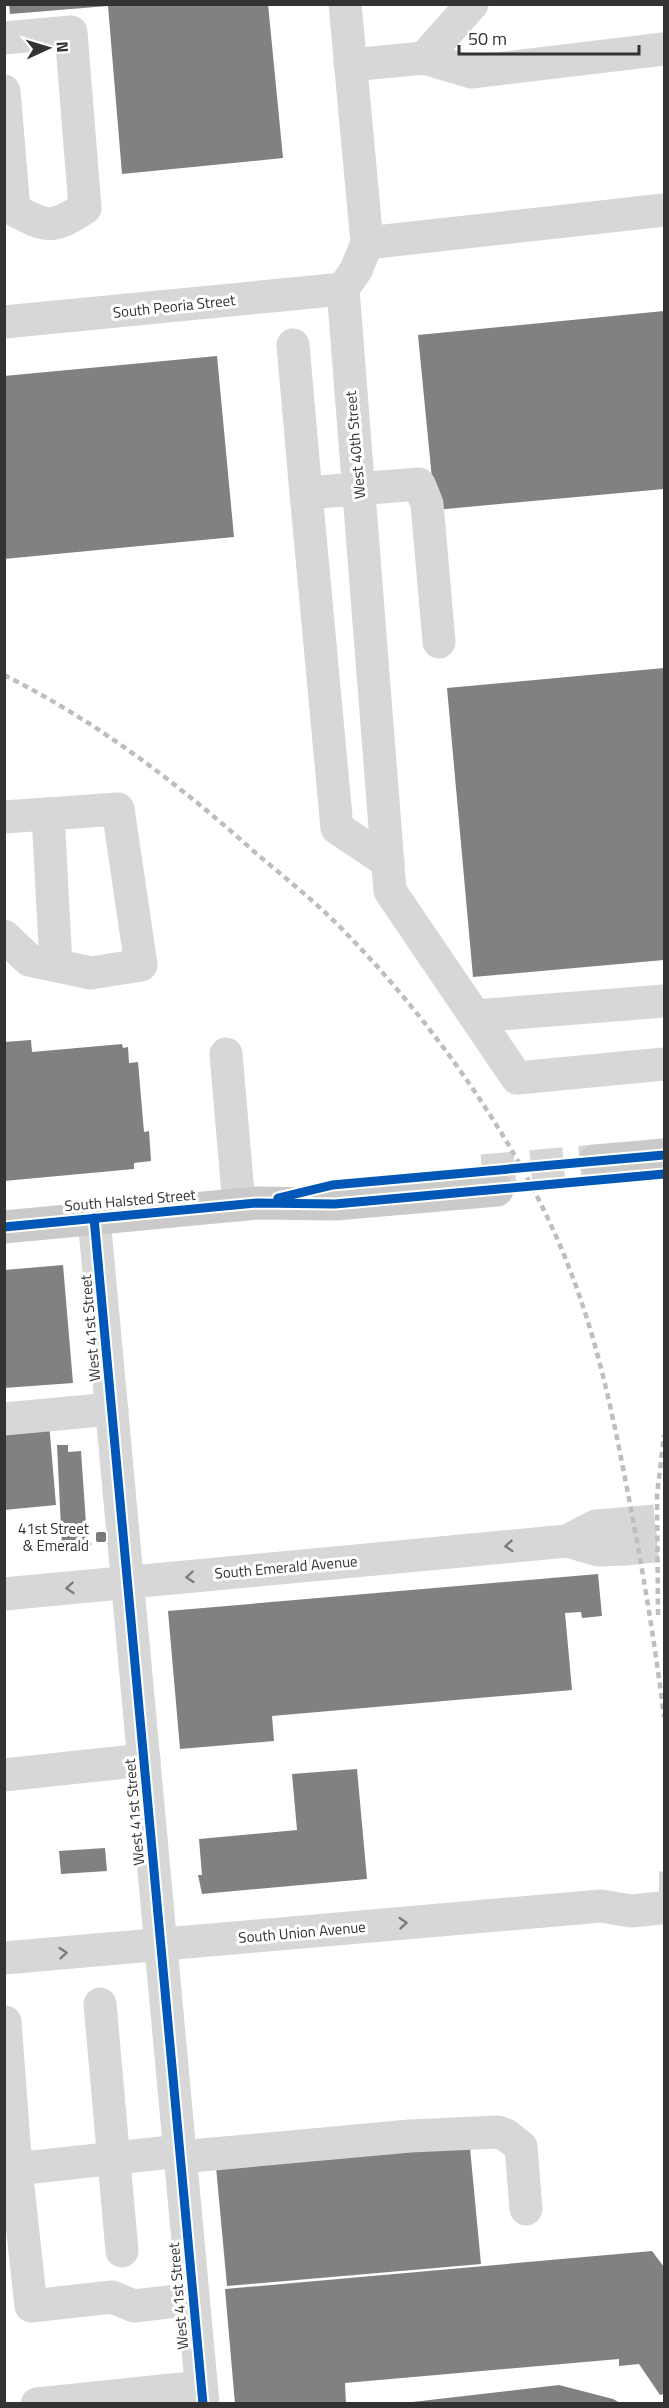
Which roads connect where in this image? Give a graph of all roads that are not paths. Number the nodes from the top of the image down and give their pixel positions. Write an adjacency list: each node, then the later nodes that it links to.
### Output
1 (345, 4): 6 (street)
2 (472, 4): 5 (street)
3 (4, 38): 7 (street)
4 (664, 50): 5 (street)
5 (424, 58): 6 (street)
6 (351, 65): 9 (street)
7 (4, 91)
8 (664, 210): 9 (street)
9 (367, 243): 10 (street)
10 (343, 289): 11 (street, South Peoria Street); 13 (street, West 40th Street)
11 (4, 322)
12 (293, 345): 14 (street)
13 (359, 489): 14 (street); 15 (street); 18 (street, West 40th Street)
14 (306, 493): 18 (street)
15 (439, 642)
16 (48, 814): 17 (street); 20 (street); 20 (street)
17 (4, 817)
18 (389, 876): 22 (street)
19 (4, 936): 20 (street)
20 (56, 965)
21 (664, 1001): 22 (street)
22 (475, 1016): 24 (street)
23 (226, 1054): 28 (street)
24 (664, 1064)
25 (664, 1155): 26 (main road)
26 (664, 1174)
27 (489, 1180): 28 (main road, South Halsted Street)
28 (248, 1204): 29 (main road, South Halsted Street)
29 (94, 1218): 30 (main road, South Halsted Street); 31 (street, West 41st Street)
30 (4, 1227)
31 (112, 1409): 32 (street); 34 (street, West 41st Street)
32 (4, 1419)
33 (623, 1536): 34 (street, South Emerald Avenue, one-way to 34)
34 (128, 1582): 35 (street, South Emerald Avenue, one-way to 35); 36 (street, West 41st Street)
35 (4, 1594)
36 (144, 1760): 37 (street); 39 (street, West 41st Street)
37 (4, 1775)
38 (660, 1898): 39 (street, South Union Avenue, one-way to 38)
39 (161, 1944): 40 (street, South Union Avenue, one-way to 39); 43 (street, West 41st Street)
40 (4, 1958)
41 (100, 2004): 44 (street)
42 (5, 2022): 45 (street)
43 (180, 2154): 44 (street); 46 (street); 48 (street, West 41st Street)
44 (114, 2158): 45 (street); 47 (street)
45 (16, 2169): 48 (street)
46 (526, 2209)
47 (122, 2251)
48 (193, 2299): 49 (street, West 41st Street)
49 (202, 2395): 50 (street)
50 (36, 2403)

